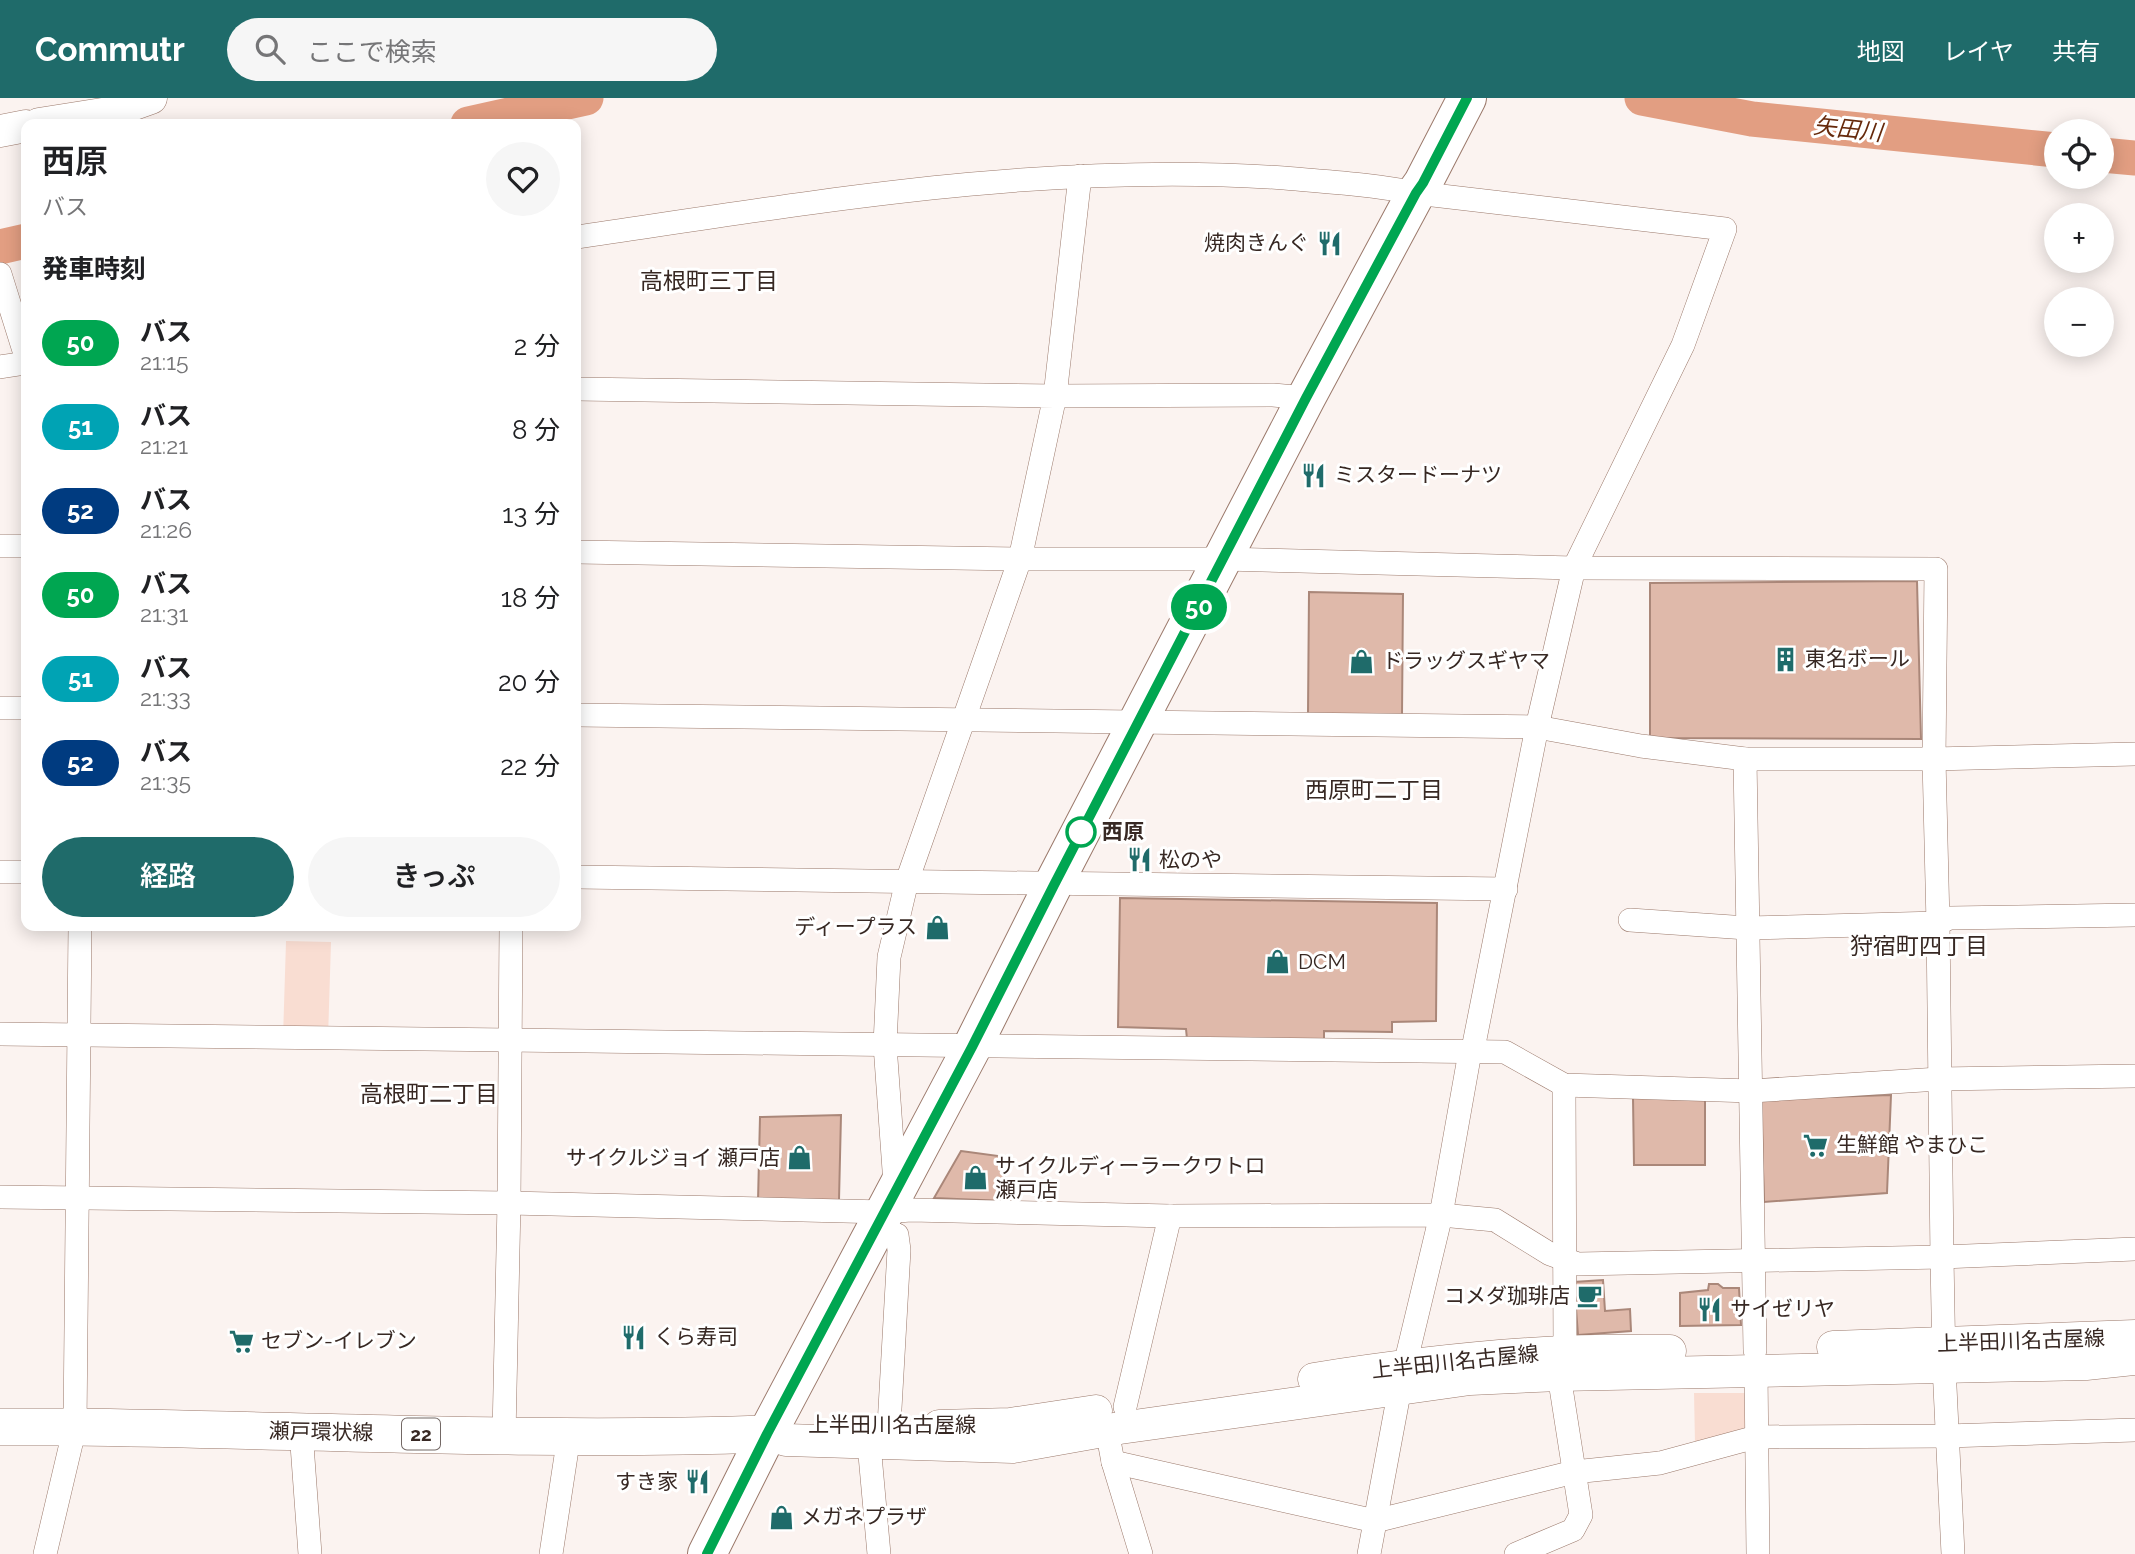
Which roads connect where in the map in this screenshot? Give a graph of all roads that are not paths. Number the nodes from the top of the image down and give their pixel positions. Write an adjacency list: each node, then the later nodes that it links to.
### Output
1 (151, 98): 3 (main road)
2 (1466, 98): 8 (highway)
3 (109, 105): 4 (main road)
4 (57, 119)
5 (21, 127): 6 (main road)
6 (0, 131)
7 (1080, 176): 8 (street); 9 (street); 15 (street)
8 (1420, 188): 16 (highway); 22 (street)
9 (581, 236)
10 (0, 274): 11 (street)
11 (21, 342)
12 (21, 364): 13 (street)
13 (0, 367)
14 (581, 389): 15 (street)
15 (1055, 396): 16 (street); 20 (street)
16 (1306, 398): 21 (highway)
17 (0, 545): 18 (street)
18 (21, 546)
19 (581, 552): 20 (street)
20 (1020, 559): 21 (street); 26 (street)
21 (1224, 559): 22 (street); 27 (highway)
22 (1574, 568): 28 (street); 31 (street)
23 (0, 708): 24 (street)
24 (21, 708)
25 (581, 715): 26 (street)
26 (962, 720): 27 (street); 35 (street)
27 (1138, 722): 28 (street); 36 (highway)
28 (1537, 727): 30 (street); 37 (street)
29 (2135, 754): 31 (street)
30 (1745, 759): 31 (street); 41 (street)
31 (1934, 759): 40 (street)
32 (0, 872): 33 (street)
33 (21, 872)
34 (581, 877): 35 (street)
35 (906, 881): 36 (street); 47 (street)
36 (1054, 885): 37 (street); 48 (highway)
37 (1506, 890): 49 (street)
38 (2135, 915): 40 (street)
39 (1630, 920): 41 (street)
40 (1938, 923): 41 (street); 51 (street)
41 (1748, 928): 53 (street)
42 (80, 931): 45 (street)
43 (511, 931): 46 (street)
44 (0, 1034): 45 (street)
45 (77, 1035): 46 (street); 55 (street)
46 (510, 1041): 47 (street); 56 (street)
47 (885, 1045): 48 (street); 57 (street)
48 (972, 1047): 49 (street); 57 (highway)
49 (1470, 1052): 52 (street); 58 (street)
50 (2135, 1076): 51 (street)
51 (1939, 1079): 53 (street); 61 (street)
52 (1564, 1085): 53 (street); 62 (street)
53 (1751, 1091): 63 (street)
54 (0, 1197): 55 (street)
55 (77, 1197): 56 (street); 72 (street)
56 (509, 1203): 57 (street); 76 (street)
57 (885, 1210): 59 (street); 75 (highway); 77 (street)
58 (1441, 1215): 59 (street); 62 (street); 69 (street)
59 (1170, 1216): 70 (street)
60 (2135, 1249): 61 (street)
61 (1941, 1257): 63 (street); 65 (street)
62 (1564, 1261): 63 (street); 68 (street)
63 (1753, 1261): 67 (street)
64 (2135, 1336): 65 (main road, 上半田川名古屋線)
65 (1944, 1354): 66 (main road, 上半田川名古屋線); 67 (main road, 上半田川名古屋線); 79 (street)
66 (2135, 1359)
67 (1756, 1360): 68 (main road, 上半田川名古屋線); 80 (street)
68 (1562, 1363): 69 (main road, 上半田川名古屋線); 82 (street)
69 (1403, 1377): 70 (main road, 上半田川名古屋線); 83 (street)
70 (1116, 1419): 77 (main road, 上半田川名古屋線); 81 (street)
71 (0, 1427): 72 (main road, 瀬戸環状線 / 22)
72 (75, 1427): 74 (main road, 瀬戸環状線 / 22); 84 (street)
73 (2135, 1430): 79 (street)
74 (301, 1431): 76 (main road, 瀬戸環状線 / 22); 85 (street)
75 (767, 1434): 77 (main road, 上半田川名古屋線); 78 (main road, 瀬戸環状線 / 22); 87 (highway)
76 (504, 1435): 78 (main road, 瀬戸環状線 / 22)
77 (878, 1435): 88 (street)
78 (569, 1436): 86 (street)
79 (1947, 1436): 80 (street); 93 (street)
80 (1756, 1437): 82 (street); 92 (street)
81 (1113, 1462): 83 (street); 89 (street)
82 (1574, 1472): 83 (street); 91 (street)
83 (1375, 1521): 90 (street)
84 (45, 1554)
85 (310, 1554)
86 (551, 1554)
87 (707, 1554)
88 (879, 1554)
89 (1141, 1554)
90 (1368, 1554)
91 (1516, 1554)
92 (1758, 1554)
93 (1952, 1554)

